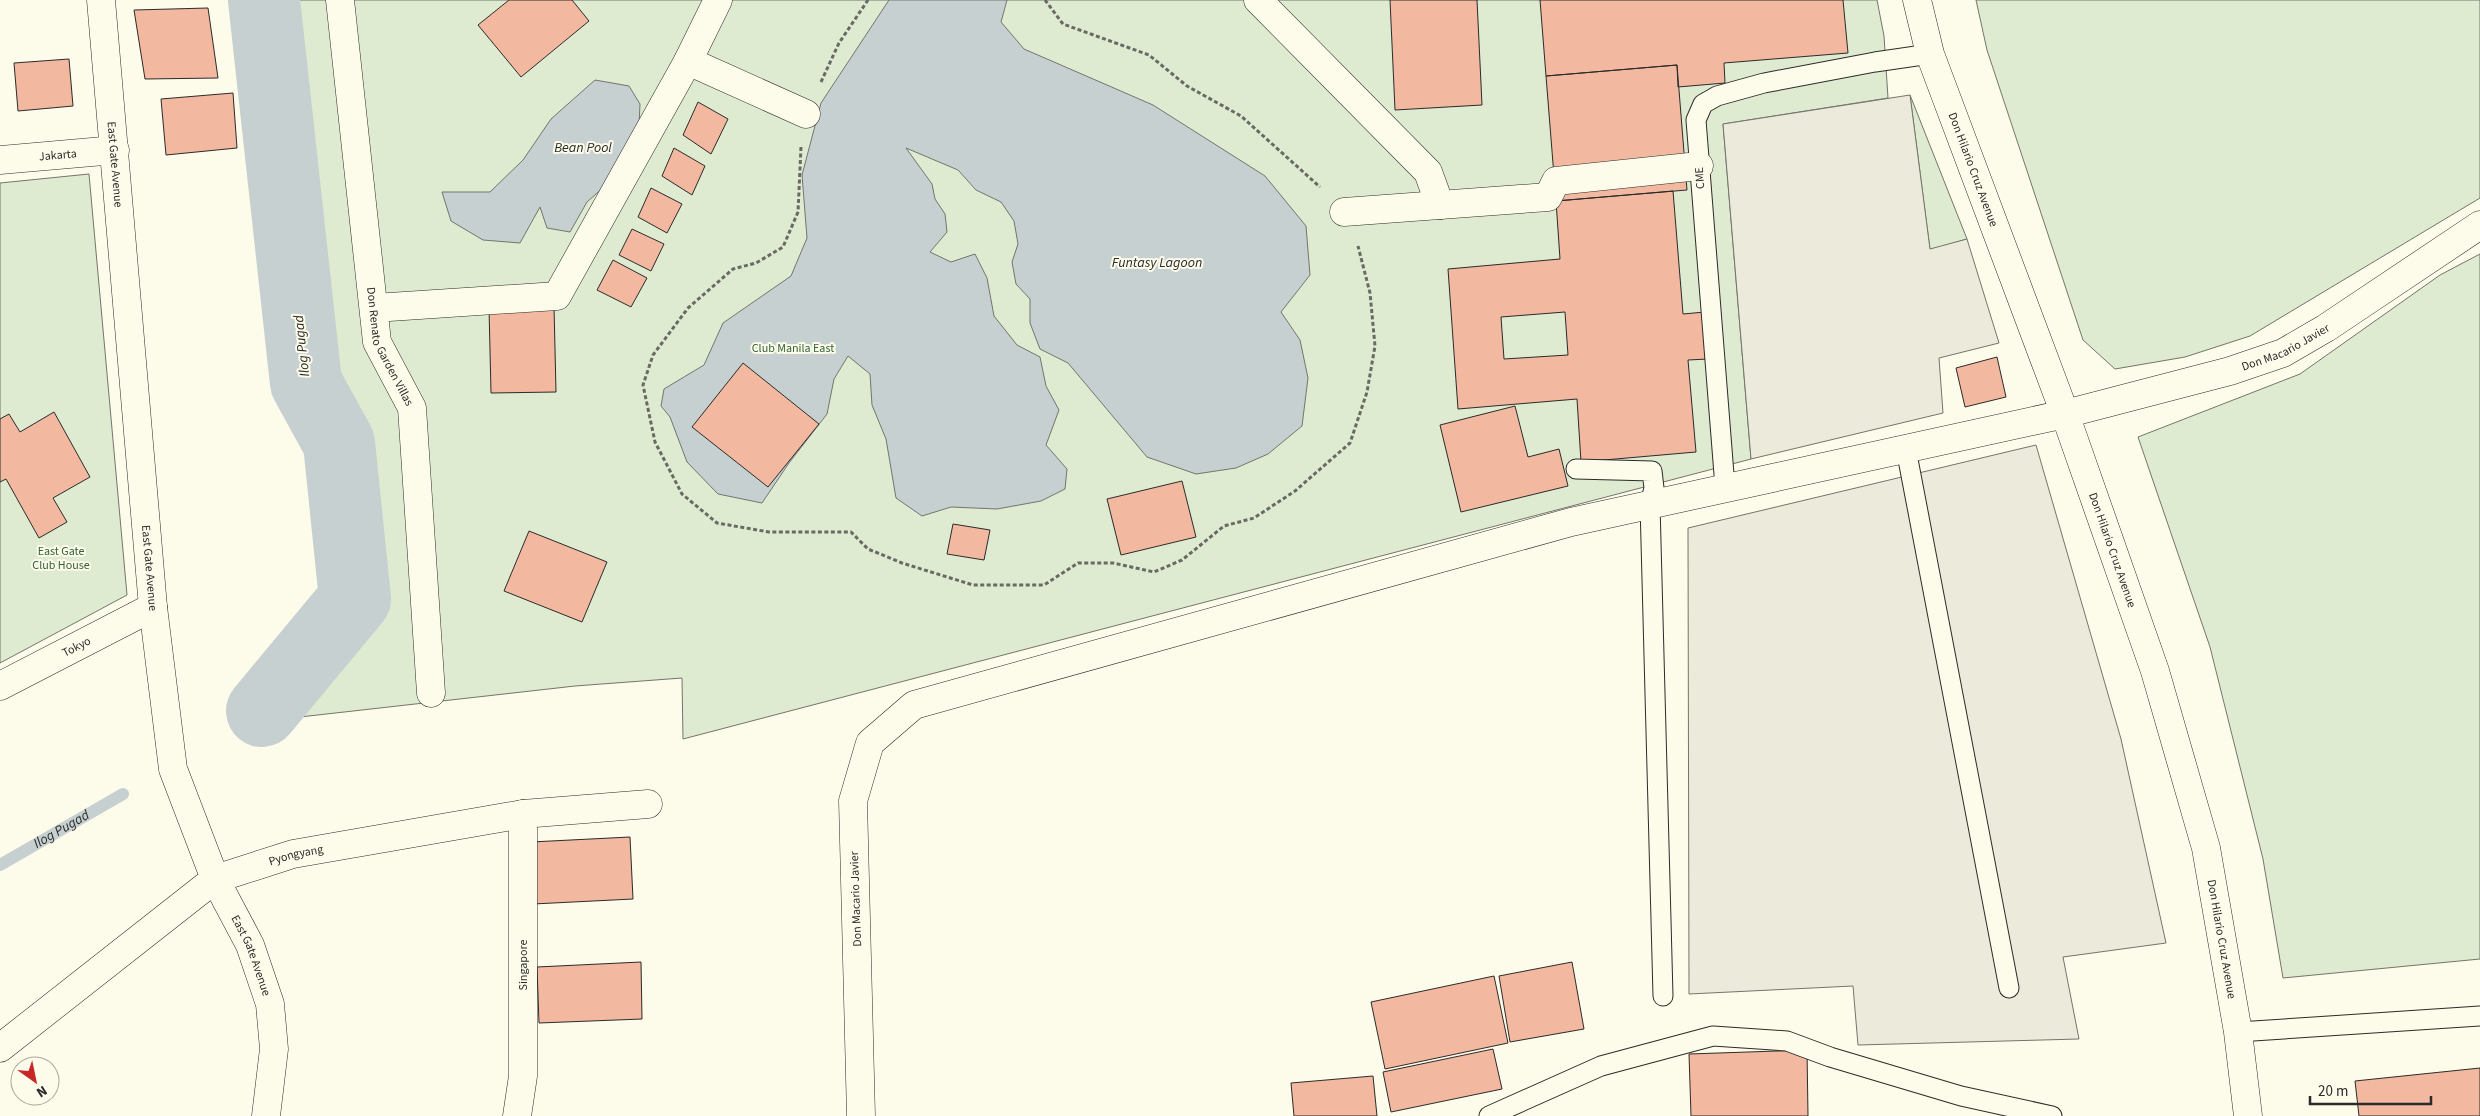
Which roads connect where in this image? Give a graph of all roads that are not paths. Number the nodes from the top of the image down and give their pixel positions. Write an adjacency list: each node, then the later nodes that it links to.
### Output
1 (101, 0): 9 (street, East Gate Avenue)
2 (340, 0): 15 (street, Don Renato Garden Villas)
3 (718, 0): 7 (street)
4 (1258, 0): 12 (street)
5 (1917, 0): 6 (street, Don Hilario Cruz Avenue)
6 (1930, 54): 11 (lane, CME); 16 (street, Don Hilario Cruz Avenue)
7 (688, 61): 8 (street); 15 (street)
8 (806, 114)
9 (115, 150): 10 (street, Jakarta); 21 (street, East Gate Avenue)
10 (0, 160)
11 (1699, 166): 12 (street); 19 (lane, CME)
12 (1440, 205): 13 (street)
13 (1344, 212)
14 (2480, 225): 16 (street, Don Macario Javier)
15 (374, 308): 23 (street, Don Renato Garden Villas)
16 (2065, 414): 17 (street, Don Macario Javier); 30 (street, Don Hilario Cruz Avenue)
17 (1906, 449): 19 (street, Don Macario Javier); 27 (lane)
18 (1576, 470): 20 (lane)
19 (1725, 487): 20 (street, Don Macario Javier)
20 (1650, 504): 28 (lane); 34 (street, Don Macario Javier)
21 (153, 607): 22 (street, Tokyo); 26 (street, East Gate Avenue)
22 (0, 686)
23 (432, 693)
24 (648, 804): 25 (street, Pyongyang)
25 (523, 814): 26 (street, Pyongyang); 33 (street, Singapore)
26 (215, 880): 31 (street, Pyongyang); 32 (street, East Gate Avenue)
27 (2009, 988)
28 (1663, 996)
29 (2480, 1016): 30 (lane)
30 (2238, 1032): 37 (street, Don Hilario Cruz Avenue)
31 (0, 1048)
32 (266, 1116)
33 (518, 1116)
34 (861, 1116)
35 (1489, 1116): 36 (lane)
36 (2052, 1116)
37 (2248, 1116)

